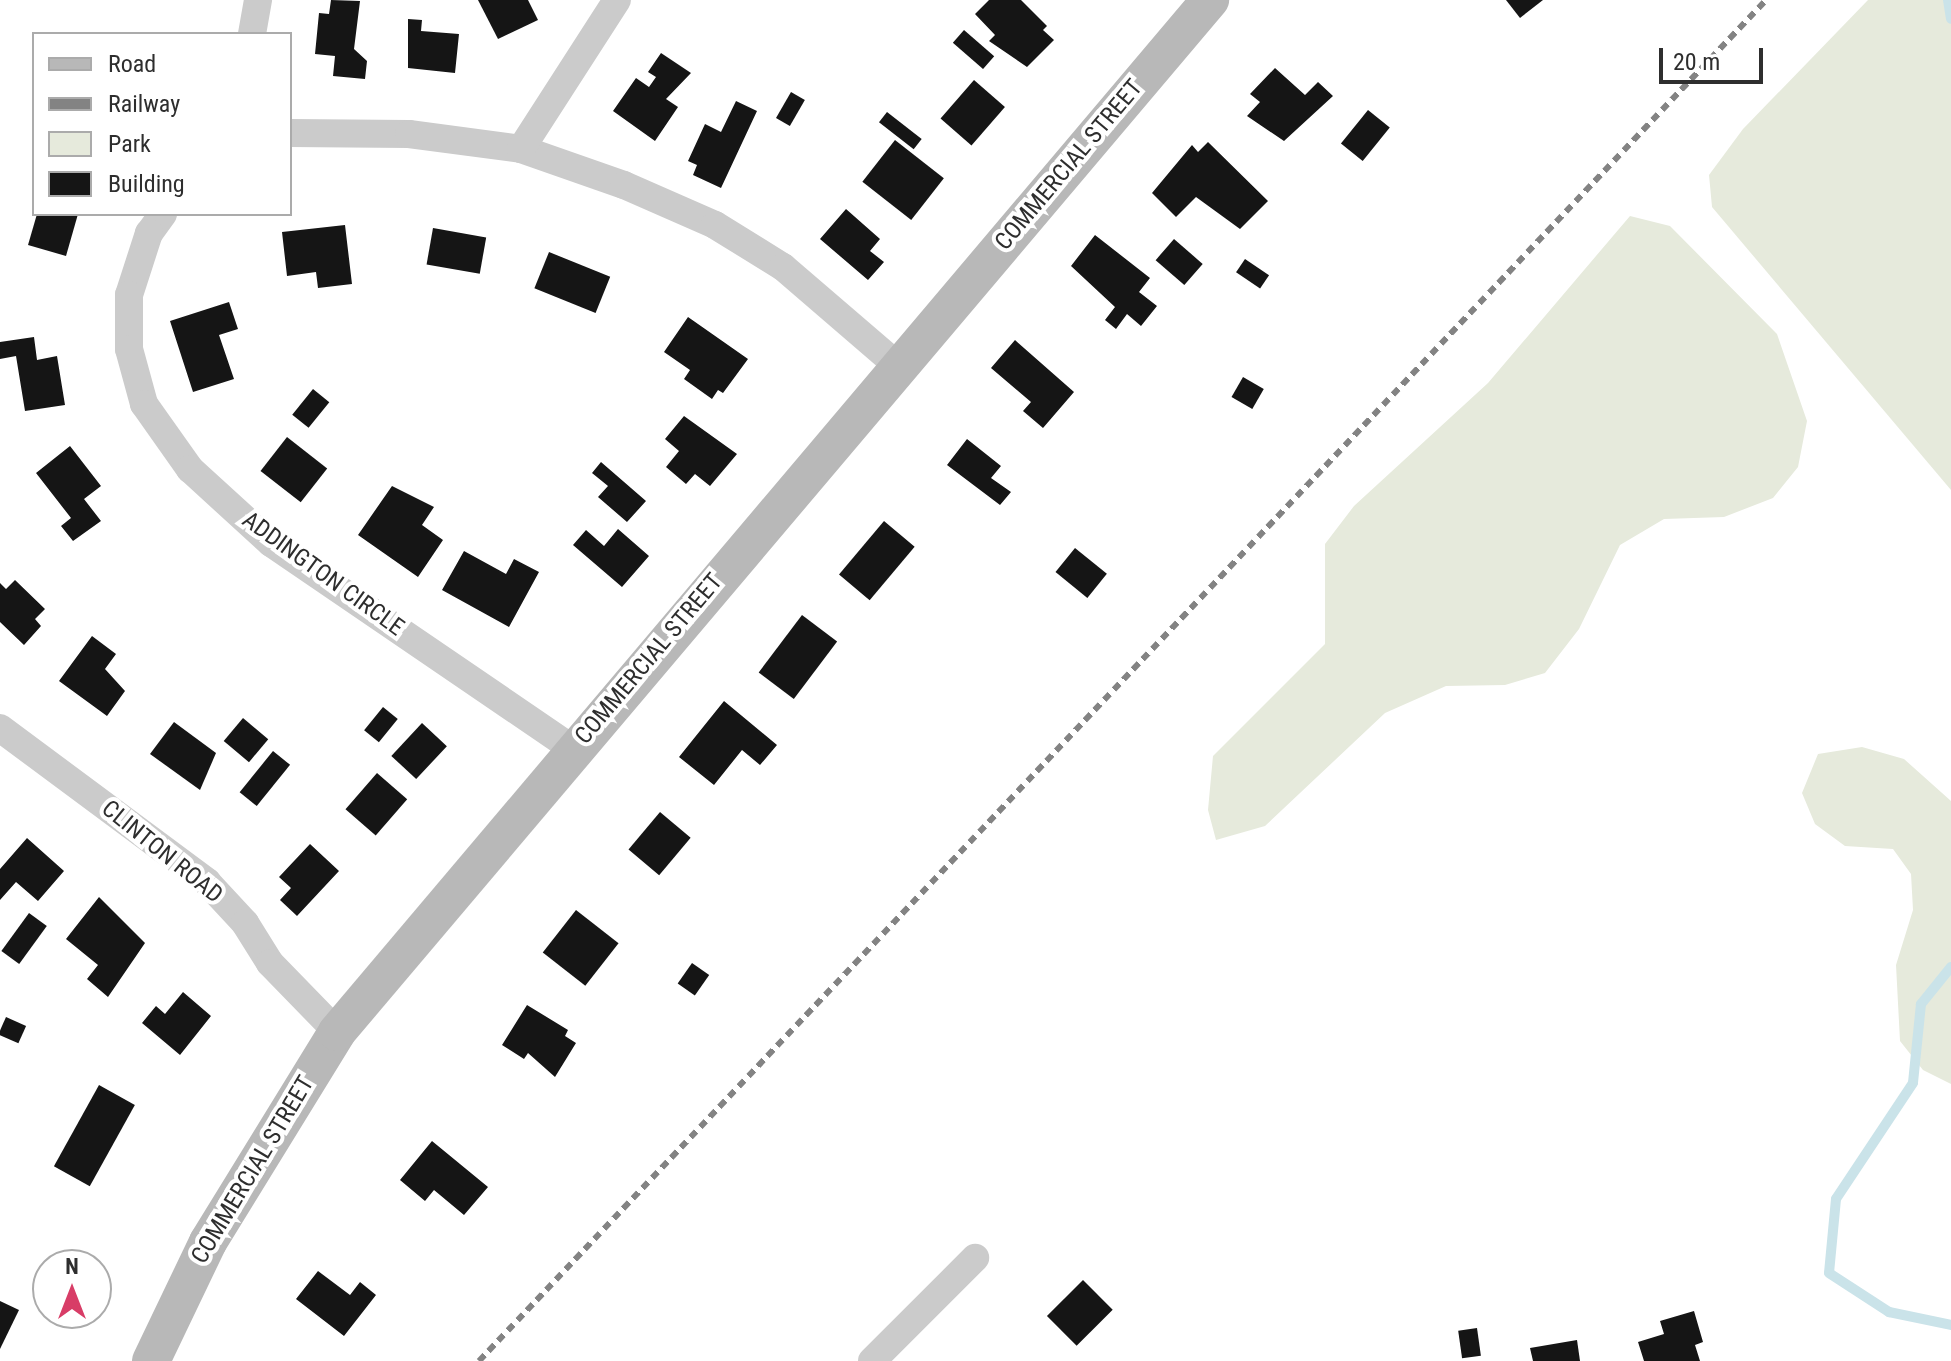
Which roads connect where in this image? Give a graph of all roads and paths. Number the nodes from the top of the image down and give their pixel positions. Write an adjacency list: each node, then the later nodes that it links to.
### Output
1 (258, 0): 4 (street)
2 (617, 0): 6 (street)
3 (1210, 0): 8 (main road, COMMERCIAL STREET)
4 (252, 32)
5 (292, 133): 6 (street)
6 (521, 149): 8 (street)
7 (162, 216): 10 (street, ADDINGTON CIRCLE)
8 (898, 366): 10 (main road, COMMERCIAL STREET)
9 (0, 728): 11 (street, CLINTON ROAD)
10 (573, 749): 11 (main road, COMMERCIAL STREET)
11 (337, 1032): 13 (main road, COMMERCIAL STREET)
12 (975, 1258): 14 (street)
13 (151, 1361)
14 (872, 1361)

